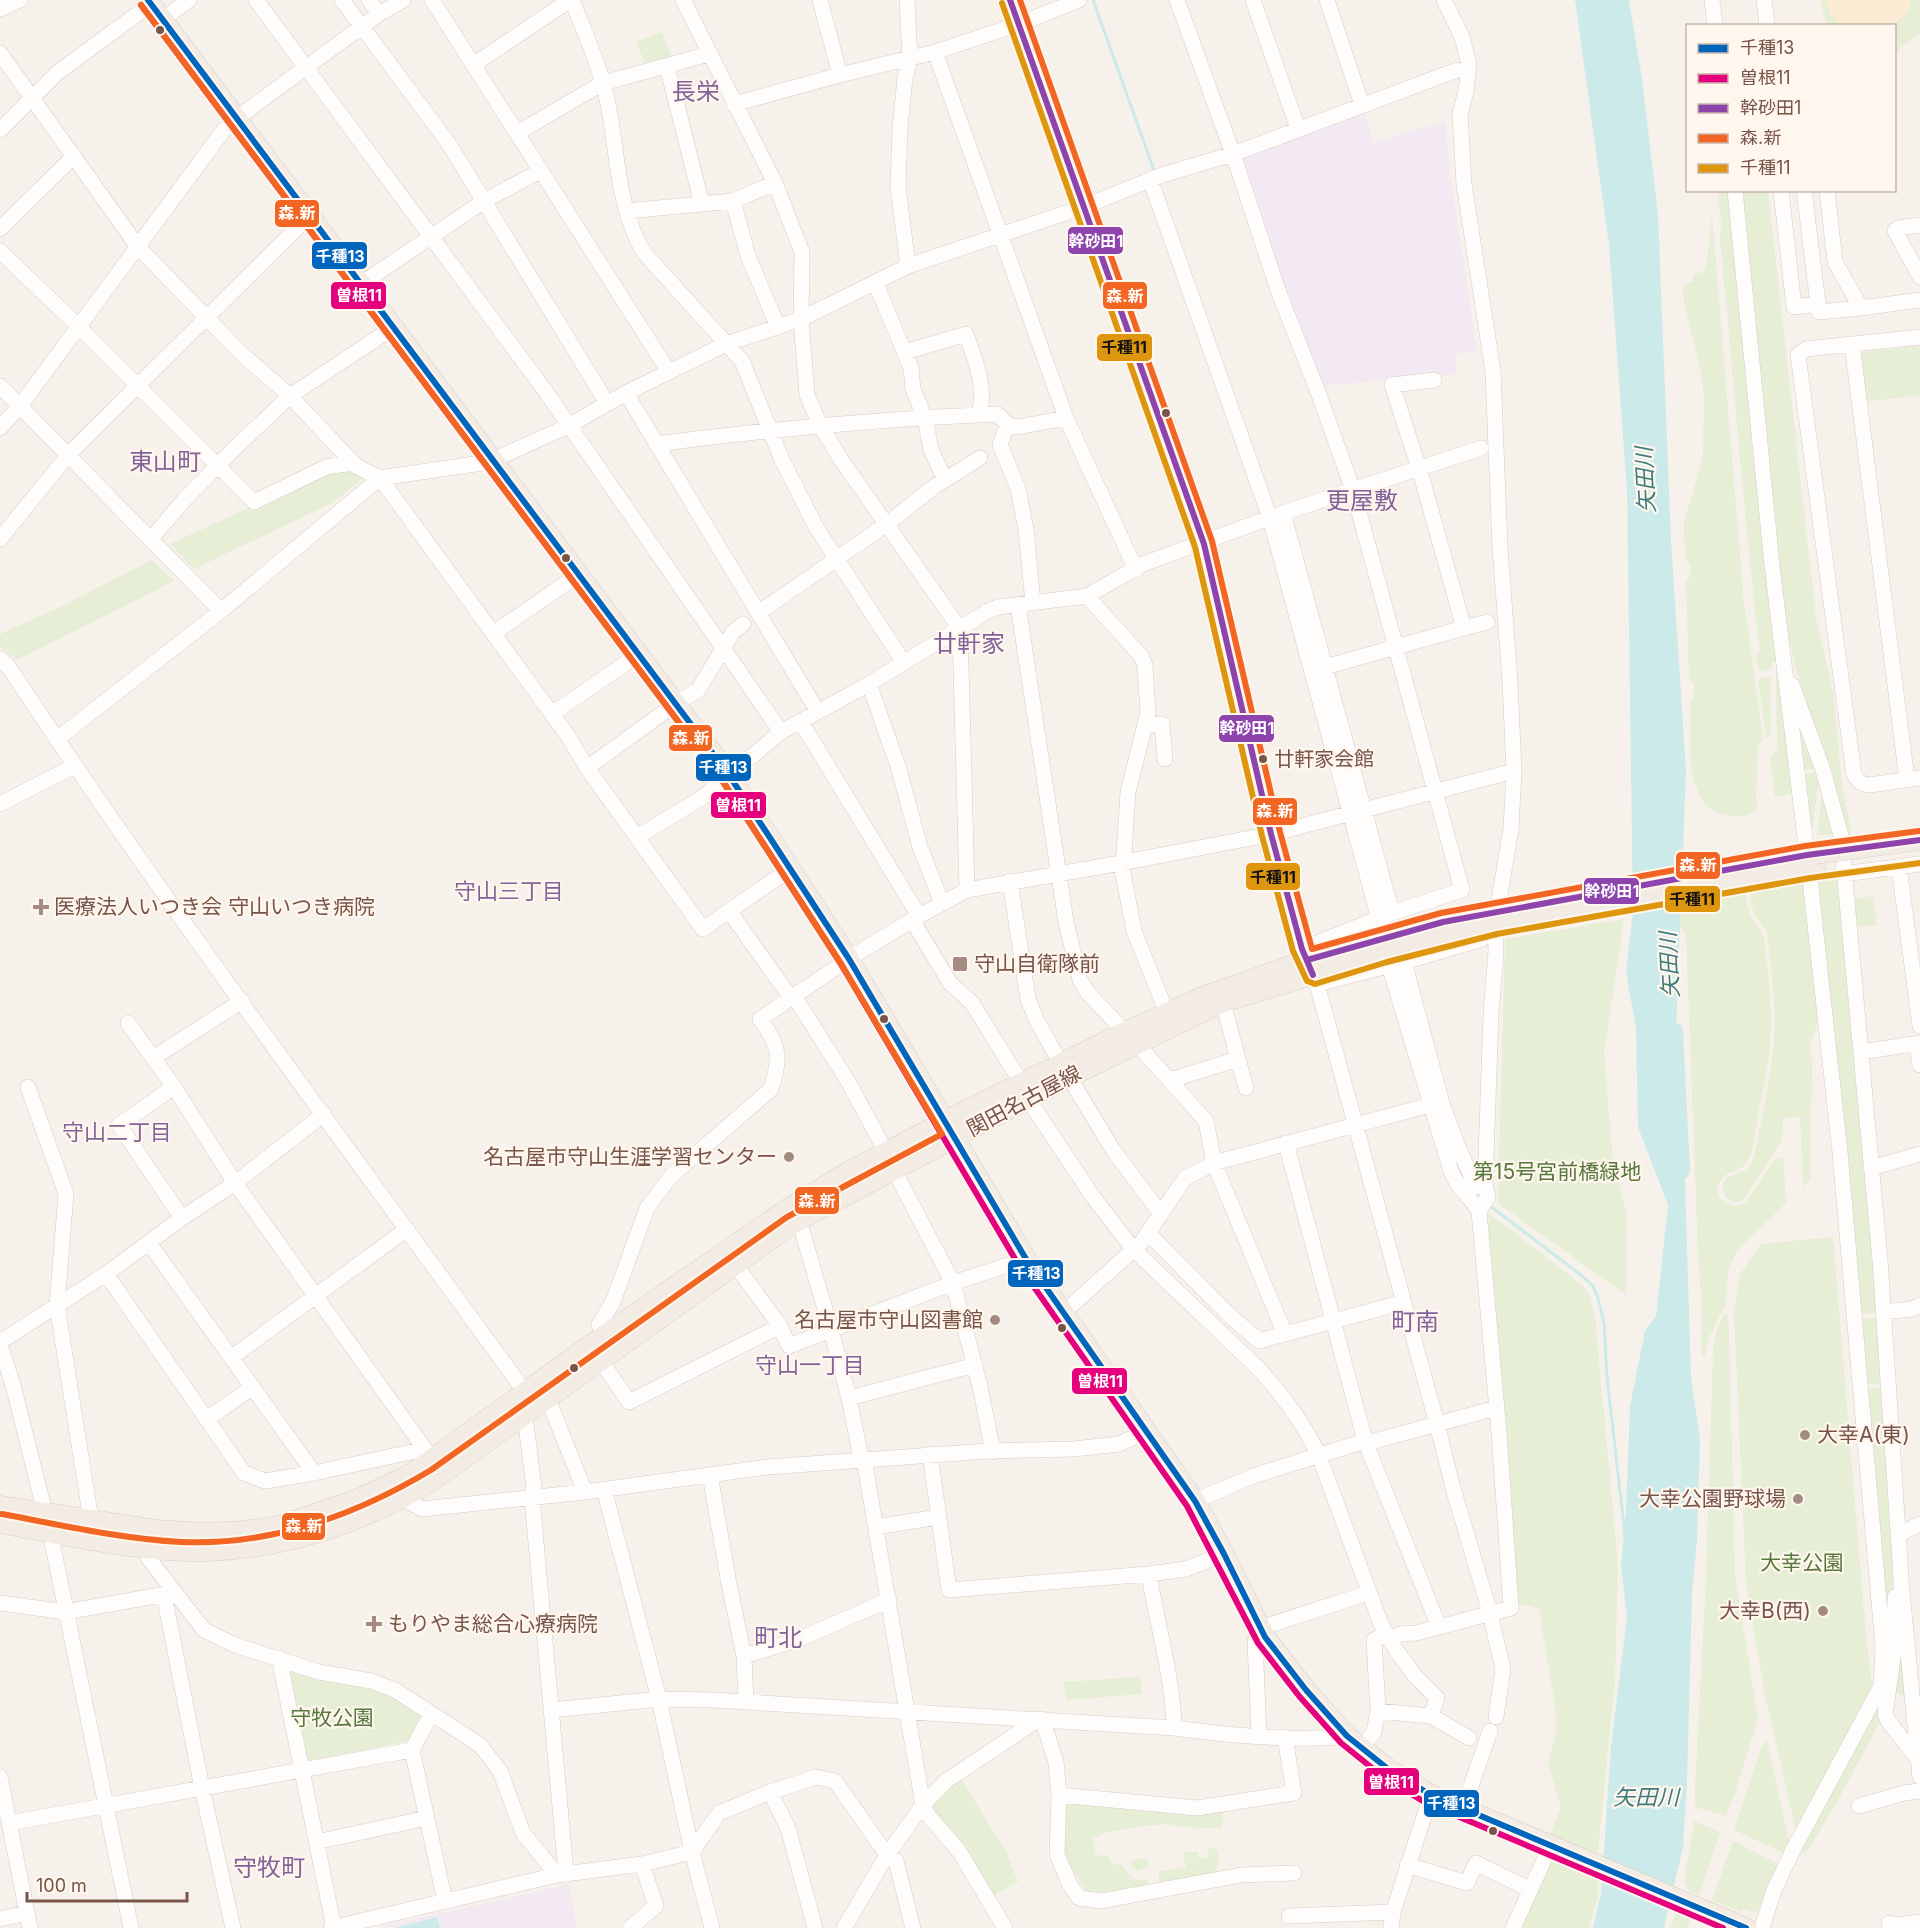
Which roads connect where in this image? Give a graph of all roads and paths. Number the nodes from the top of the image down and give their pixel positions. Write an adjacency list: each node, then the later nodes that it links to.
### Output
1 (20, 0): 21 (street)
2 (189, 0): 23 (street)
3 (256, 0): 34 (street)
4 (342, 0): 27 (street)
5 (369, 0): 22 (street)
6 (403, 0): 22 (street)
7 (432, 0): 32 (street)
8 (571, 0): 32 (street); 37 (street)
9 (683, 0): 30 (street)
10 (820, 0): 36 (street)
11 (907, 0): 31 (street)
12 (1010, 0): 24 (street)
13 (1079, 0): 24 (street)
14 (1177, 0): 45 (street)
15 (1253, 0): 42 (street)
16 (1327, 0): 40 (street)
17 (1444, 0): 145 (street)
18 (1712, 0): 25 (street)
19 (1764, 0): 26 (street)
20 (149, 2): 23 (main road); 38 (street)
21 (0, 9)
22 (380, 14): 27 (street)
23 (163, 20): 41 (main road)
24 (1019, 24): 28 (street); 57 (street)
25 (1715, 24)
26 (1767, 24)
27 (362, 27): 34 (street); 54 (street)
28 (935, 52): 31 (street); 62 (street)
29 (0, 53): 38 (street)
30 (710, 54): 33 (street); 39 (street)
31 (910, 59): 36 (street); 67 (street)
32 (473, 65): 44 (street)
33 (667, 66): 37 (street); 56 (street)
34 (306, 68): 41 (street); 63 (street)
35 (1457, 70): 40 (street)
36 (840, 75): 39 (street)
37 (603, 84): 44 (street); 58 (street)
38 (33, 98): 43 (street); 46 (street)
39 (734, 104): 49 (street)
40 (1362, 105): 42 (street)
41 (237, 118): 59 (main road); 64 (street)
42 (1298, 129): 45 (street)
43 (0, 130)
44 (517, 133): 47 (street)
45 (1233, 154): 48 (street); 109 (street)
46 (75, 156): 61 (street); 64 (street)
47 (540, 171): 54 (street); 83 (street)
48 (1154, 178): 57 (street); 110 (street)
49 (775, 183): 55 (street); 75 (street)
50 (1735, 192): 132 (street)
51 (1781, 192): 72 (street)
52 (1804, 192): 72 (street)
53 (1827, 192): 73 (street)
54 (484, 201): 63 (street); 89 (street)
55 (733, 201): 56 (street); 78 (street)
56 (702, 204): 58 (street)
57 (1083, 207): 62 (street); 114 (street)
58 (627, 211): 80 (street)
59 (310, 215): 70 (main road); 74 (street)
60 (1920, 225): 66 (street)
61 (0, 229)
62 (1000, 236): 67 (street); 93 (street)
63 (430, 237): 70 (street); 95 (street)
64 (138, 247): 74 (street); 76 (street)
65 (0, 251): 76 (street)
66 (1913, 252): 68 (street)
67 (908, 266): 69 (street)
68 (1920, 277)
69 (875, 282): 75 (street); 82 (street)
70 (361, 284): 77 (main road)
71 (1920, 300): 73 (street)
72 (1818, 304): 73 (street)
73 (1861, 308)
74 (208, 318): 86 (street); 88 (street)
75 (801, 319): 78 (street); 94 (street)
76 (79, 327): 86 (street); 90 (street)
77 (394, 327): 88 (street); 103 (main road)
78 (778, 327): 80 (street)
79 (1920, 338): 81 (street)
80 (726, 344): 83 (street); 98 (street)
81 (1852, 344): 147 (street); 147 (street)
82 (905, 352): 91 (street); 92 (street)
83 (669, 372): 87 (street)
84 (1434, 380): 106 (street)
85 (0, 386): 90 (street)
86 (138, 386): 101 (street); 105 (street)
87 (626, 393): 89 (street); 99 (street)
88 (290, 396): 104 (street); 105 (street)
89 (607, 403): 95 (street)
90 (20, 406): 97 (street); 101 (street)
91 (979, 414): 92 (street); 96 (street)
92 (925, 418): 94 (street); 108 (street)
93 (1066, 418): 96 (street); 116 (street)
94 (820, 425): 98 (street); 111 (street)
95 (568, 426): 103 (street); 127 (street)
96 (1010, 426): 119 (street)
97 (0, 428)
98 (771, 429): 99 (street); 115 (street)
99 (656, 444): 121 (street)
100 (1480, 448): 106 (street)
101 (69, 454): 112 (street); 113 (street)
102 (980, 458): 108 (street)
103 (493, 460): 107 (street); 117 (main road)
104 (354, 463): 105 (street); 107 (street)
105 (219, 465): 113 (street)
106 (1419, 468): 109 (street); 124 (street)
107 (380, 478): 120 (street); 126 (street)
108 (945, 480): 111 (street)
109 (1353, 490): 110 (street); 128 (street)
110 (1277, 515): 114 (street); 133 (street); 150 (street)
111 (887, 524): 115 (street); 125 (street)
112 (0, 538)
113 (151, 538): 120 (street)
114 (1204, 544): 116 (street); 151 (street)
115 (837, 558): 121 (street); 131 (street)
116 (1136, 570): 118 (street)
117 (579, 574): 126 (street); 129 (main road)
118 (1087, 596): 119 (street); 139 (street)
119 (1026, 604): 125 (street); 160 (street)
120 (221, 610): 141 (street)
121 (758, 613): 136 (street)
122 (1487, 622): 124 (street)
123 (743, 624): 127 (street)
124 (1464, 628): 128 (street)
125 (960, 629): 131 (street); 163 (street)
126 (494, 633): 137 (street)
127 (724, 647): 135 (street); 140 (street)
128 (1396, 648): 133 (street); 148 (street)
129 (639, 654): 135 (main road); 137 (street)
130 (0, 659): 141 (street)
131 (904, 663): 134 (street)
132 (1784, 666): 155 (street); 161 (street)
133 (1325, 667): 150 (street)
134 (869, 684): 136 (street); 164 (street)
135 (676, 704): 144 (street); 146 (main road)
136 (818, 712): 138 (street)
137 (552, 714): 144 (street)
138 (801, 722): 140 (street); 167 (street)
139 (1146, 725): 142 (street); 156 (street)
140 (782, 732): 146 (street)
141 (57, 739): 143 (street)
142 (1165, 759)
143 (74, 766): 149 (street); 173 (street)
144 (587, 768): 152 (street)
145 (1514, 771): 148 (street); 168 (street)
146 (729, 775): 152 (street); 159 (main road)
147 (1914, 779)
148 (1435, 791): 150 (street); 166 (street)
149 (0, 804)
150 (1357, 812): 151 (street); 166 (street)
151 (1271, 834): 156 (street); 171 (street)
152 (637, 837): 165 (street)
153 (1920, 840): 155 (main road, 関田名古屋線, bridge)
154 (1920, 854): 155 (main road, 関田名古屋線)
155 (1808, 862): 168 (main road, 関田名古屋線); 272 (street)
156 (1121, 863): 160 (street); 175 (street)
157 (1920, 864): 158 (street)
158 (1899, 867): 161 (street); 177 (street)
159 (790, 869): 165 (street); 170 (main road)
160 (1059, 873): 162 (street); 178 (street)
161 (1844, 874): 180 (street)
162 (1010, 881): 163 (street); 184 (street)
163 (967, 890): 164 (street)
164 (942, 903): 167 (street)
165 (729, 911): 172 (street)
166 (1386, 916): 171 (street)
167 (915, 918): 170 (street); 189 (street)
168 (1491, 925): 169 (street); 169 (main road, 関田名古屋線); 200 (street)
169 (1393, 958): 171 (main road, 関田名古屋線); 190 (street); 200 (street)
170 (849, 959): 172 (street); 193 (main road)
171 (1310, 967): 174 (main road, 関田名古屋線); 175 (main road, 関田名古屋線); 192 (street)
172 (792, 997): 196 (street); 223 (street)
173 (242, 1001): 181 (street); 191 (street)
174 (1223, 1002): 178 (main road, 関田名古屋線); 182 (street)
175 (1167, 1013): 178 (main road, 関田名古屋線)
176 (128, 1023): 181 (street)
177 (1920, 1026)
178 (1131, 1038): 184 (main road, 関田名古屋線); 185 (street)
179 (1920, 1043): 180 (street); 183 (street)
180 (1862, 1052): 198 (street)
181 (153, 1058): 187 (street)
182 (1238, 1059): 185 (street); 188 (street)
183 (1920, 1065)
184 (1065, 1070): 189 (main road, 関田名古屋線); 202 (street)
185 (1170, 1080): 197 (street)
186 (28, 1087): 215 (street)
187 (174, 1088): 199 (street); 203 (street)
188 (1246, 1088)
189 (1025, 1091): 193 (main road, 関田名古屋線); 208 (street)
190 (1430, 1105): 192 (street); 201 (street)
191 (324, 1114): 199 (street); 205 (street)
192 (1354, 1124): 194 (street); 214 (street)
193 (950, 1129): 196 (main road, 関田名古屋線); 209 (main road)
194 (1286, 1143): 197 (street); 219 (street)
195 (1920, 1154): 198 (street)
196 (890, 1161): 204 (main road, 関田名古屋線); 212 (street); 223 (main road, 関田名古屋線)
197 (1214, 1163): 202 (street); 222 (street)
198 (1871, 1168): 217 (street)
199 (235, 1183): 203 (street); 213 (street)
200 (1487, 1192): 201 (street)
201 (1479, 1211): 232 (street)
202 (1161, 1215): 206 (street)
203 (182, 1218): 207 (street)
204 (799, 1220): 210 (main road, 関田名古屋線); 221 (street)
205 (407, 1229): 213 (street); 229 (street)
206 (1148, 1233): 208 (street); 222 (street)
207 (149, 1243): 211 (street); 225 (street)
208 (1134, 1250): 218 (street); 241 (street)
209 (1026, 1259): 212 (street); 218 (main road)
210 (735, 1263): 220 (street); 226 (main road, 関田名古屋線)
211 (105, 1274): 215 (street); 234 (street)
212 (953, 1283): 221 (street); 227 (street)
213 (316, 1295): 225 (street); 239 (street)
214 (1404, 1302): 219 (street); 235 (street)
215 (57, 1305): 224 (street); 252 (street)
216 (1920, 1305): 217 (street)
217 (1883, 1312): 257 (street)
218 (1063, 1313): 236 (main road)
219 (1334, 1321): 222 (street); 237 (street)
220 (780, 1326): 221 (street); 226 (street)
221 (831, 1330): 230 (street)
222 (1285, 1334)
223 (603, 1336): 229 (main road, 関田名古屋線)
224 (0, 1344): 254 (street)
225 (232, 1357): 228 (street)
226 (601, 1361): 231 (main road, 関田名古屋線)
227 (975, 1365): 230 (street); 238 (street)
228 (253, 1387): 234 (street); 243 (street)
229 (525, 1392): 233 (street); 239 (main road, 関田名古屋線)
230 (849, 1398): 242 (street)
231 (548, 1399): 233 (main road, 関田名古屋線); 246 (street)
232 (1496, 1408): 235 (street); 266 (street)
233 (524, 1416): 247 (main road, 関田名古屋線); 248 (street)
234 (207, 1419): 243 (street)
235 (1437, 1424): 237 (street); 266 (street)
236 (1147, 1431): 238 (street); 249 (main road)
237 (1366, 1442): 241 (street); 267 (street)
238 (993, 1452): 240 (street)
239 (429, 1454): 243 (street); 252 (main road, 関田名古屋線)
240 (930, 1454): 242 (street); 251 (street)
241 (1319, 1456): 249 (street); 261 (street)
242 (864, 1459): 244 (street); 256 (street)
243 (314, 1473)
244 (710, 1475): 245 (street); 270 (street)
245 (604, 1489): 246 (street); 273 (street)
246 (585, 1492): 248 (street)
247 (403, 1498): 248 (street); 258 (main road, 関田名古屋線)
248 (532, 1498): 275 (street)
249 (1195, 1501): 259 (main road)
250 (0, 1506): 254 (main road, 関田名古屋線)
251 (938, 1517): 256 (street); 260 (street)
252 (91, 1520): 254 (main road, 関田名古屋線)
253 (0, 1522): 254 (main road, 関田名古屋線)
254 (47, 1523): 258 (main road, 関田名古屋線); 265 (street)
255 (1920, 1524): 257 (street)
256 (876, 1527): 263 (street)
257 (1899, 1534): 272 (street); 276 (street)
258 (149, 1548): 262 (street)
259 (1224, 1554): 260 (street); 268 (main road)
260 (1149, 1574): 282 (street)
261 (1368, 1593): 268 (street); 269 (street)
262 (169, 1594): 265 (street); 271 (street); 292 (street)
263 (889, 1600): 270 (street); 278 (street)
264 (0, 1603): 265 (street)
265 (65, 1612): 297 (street)
266 (1490, 1613): 267 (street); 300 (street)
267 (1439, 1627): 269 (street)
268 (1258, 1635): 283 (street); 286 (main road)
269 (1389, 1638): 277 (street); 280 (street)
270 (744, 1656): 274 (street)
271 (279, 1658): 279 (street); 289 (street)
272 (1885, 1683): 288 (street); 331 (street)
273 (659, 1699): 274 (street); 275 (street); 305 (street)
274 (746, 1702): 278 (street)
275 (552, 1710): 310 (street)
276 (1917, 1710): 288 (street)
277 (1378, 1711): 280 (street); 286 (street)
278 (908, 1712): 281 (street); 298 (street)
279 (431, 1714): 287 (street); 310 (street)
280 (1431, 1716): 285 (street)
281 (1041, 1719): 282 (street); 295 (street); 298 (street)
282 (1174, 1728): 283 (street)
283 (1259, 1736): 284 (street)
284 (1285, 1737): 286 (street); 295 (street)
285 (1469, 1738)
286 (1354, 1742): 296 (main road)
287 (412, 1750): 289 (street); 301 (street)
288 (1918, 1759): 291 (street)
289 (302, 1770): 292 (street); 303 (street)
290 (0, 1777): 302 (street)
291 (1920, 1778)
292 (202, 1788): 297 (street); 320 (street)
293 (1920, 1791): 299 (street)
294 (770, 1792): 305 (street); 306 (street); 324 (street)
295 (1059, 1795): 309 (street)
296 (1431, 1795): 300 (main road); 308 (street)
297 (106, 1805): 302 (street); 319 (street)
298 (923, 1805): 306 (street); 327 (street)
299 (1859, 1806)
300 (1463, 1809): 304 (main road)
301 (427, 1818): 303 (street); 312 (street)
302 (9, 1823): 316 (street)
303 (316, 1842): 321 (street)
304 (1553, 1848): 311 (street); 330 (main road)
305 (692, 1852): 307 (street); 323 (street)
306 (887, 1855): 325 (street); 326 (street)
307 (642, 1864): 310 (street); 322 (street)
308 (1407, 1865): 311 (street); 313 (street)
309 (1294, 1873)
310 (561, 1874): 312 (street)
311 (1531, 1890): 329 (street)
312 (445, 1901): 321 (street)
313 (1393, 1912): 314 (street); 328 (street)
314 (1290, 1916)
315 (0, 1919): 316 (street)
316 (29, 1921)
317 (1920, 1922): 318 (street)
318 (1889, 1923)
319 (131, 1928)
320 (233, 1928)
321 (333, 1928)
322 (630, 1928)
323 (712, 1928)
324 (815, 1928)
325 (844, 1928)
326 (913, 1928)
327 (1005, 1928)
328 (1391, 1928)
329 (1513, 1928)
330 (1746, 1928)
331 (1762, 1928)

